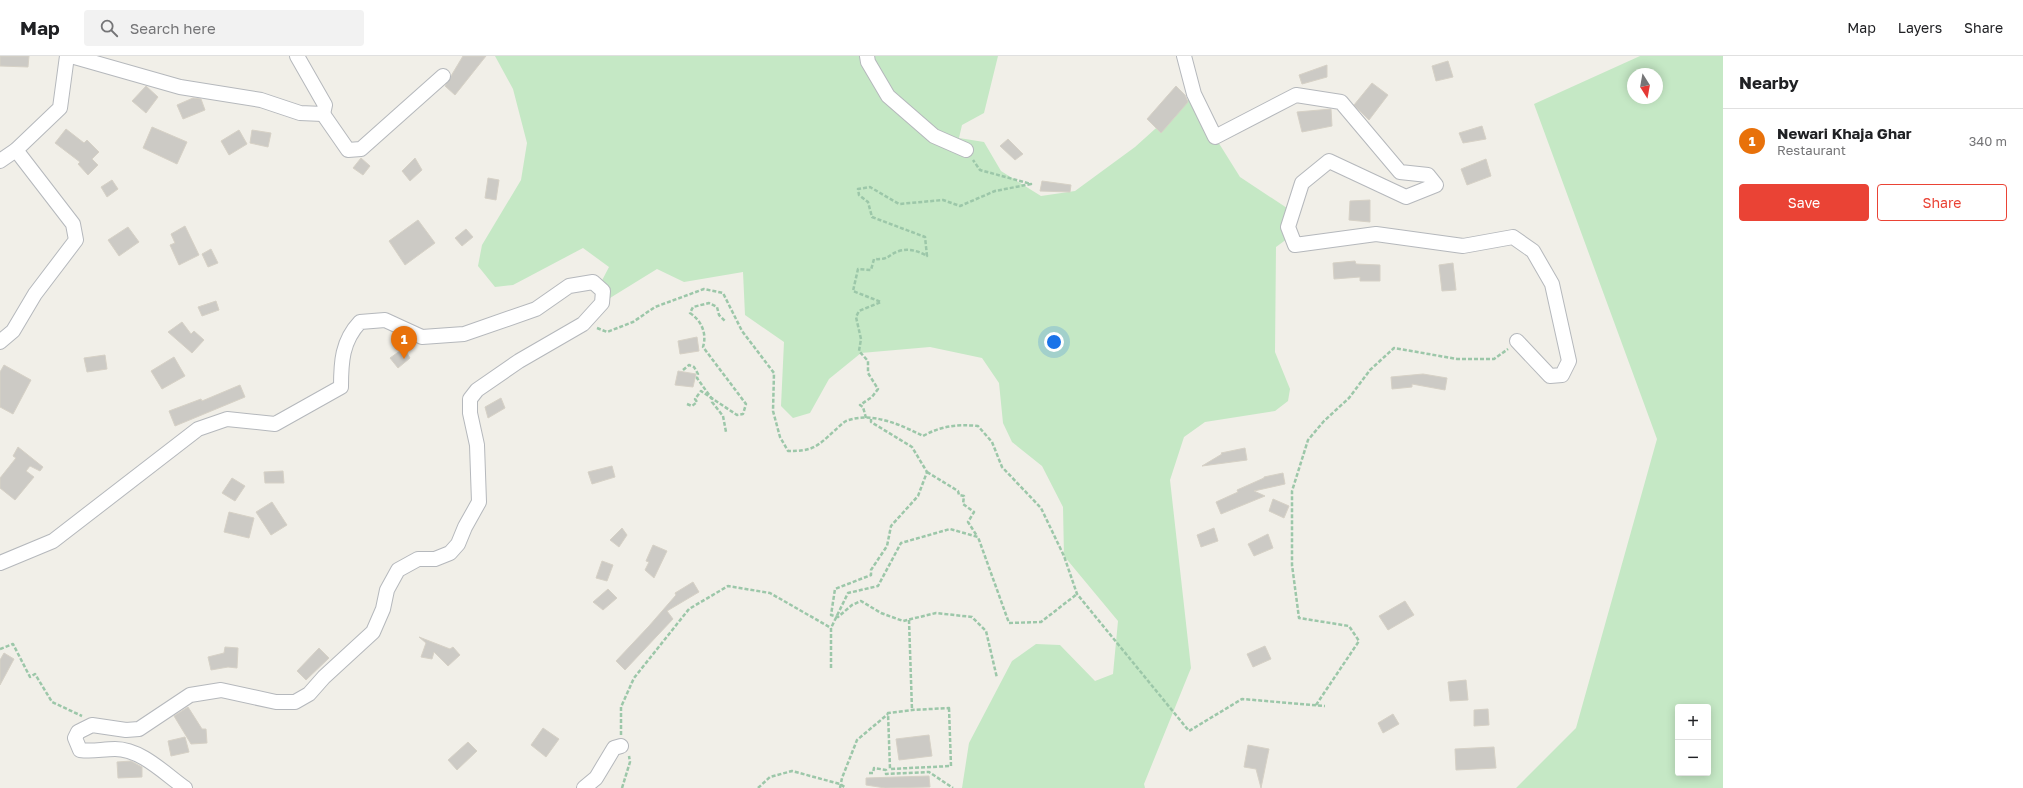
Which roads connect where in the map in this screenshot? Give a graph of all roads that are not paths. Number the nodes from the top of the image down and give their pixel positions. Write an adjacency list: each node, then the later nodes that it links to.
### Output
1 (67, 56): 8 (street)
2 (71, 56): 7 (street)
3 (297, 56): 7 (street)
4 (867, 56): 9 (street)
5 (1184, 56): 11 (street)
6 (443, 76): 7 (street)
7 (323, 114)
8 (16, 150): 10 (street); 12 (street)
9 (966, 150)
10 (0, 161)
11 (1517, 341)
12 (0, 342)
13 (0, 563): 15 (street)
14 (621, 746): 16 (street)
15 (184, 788)
16 (584, 788)

